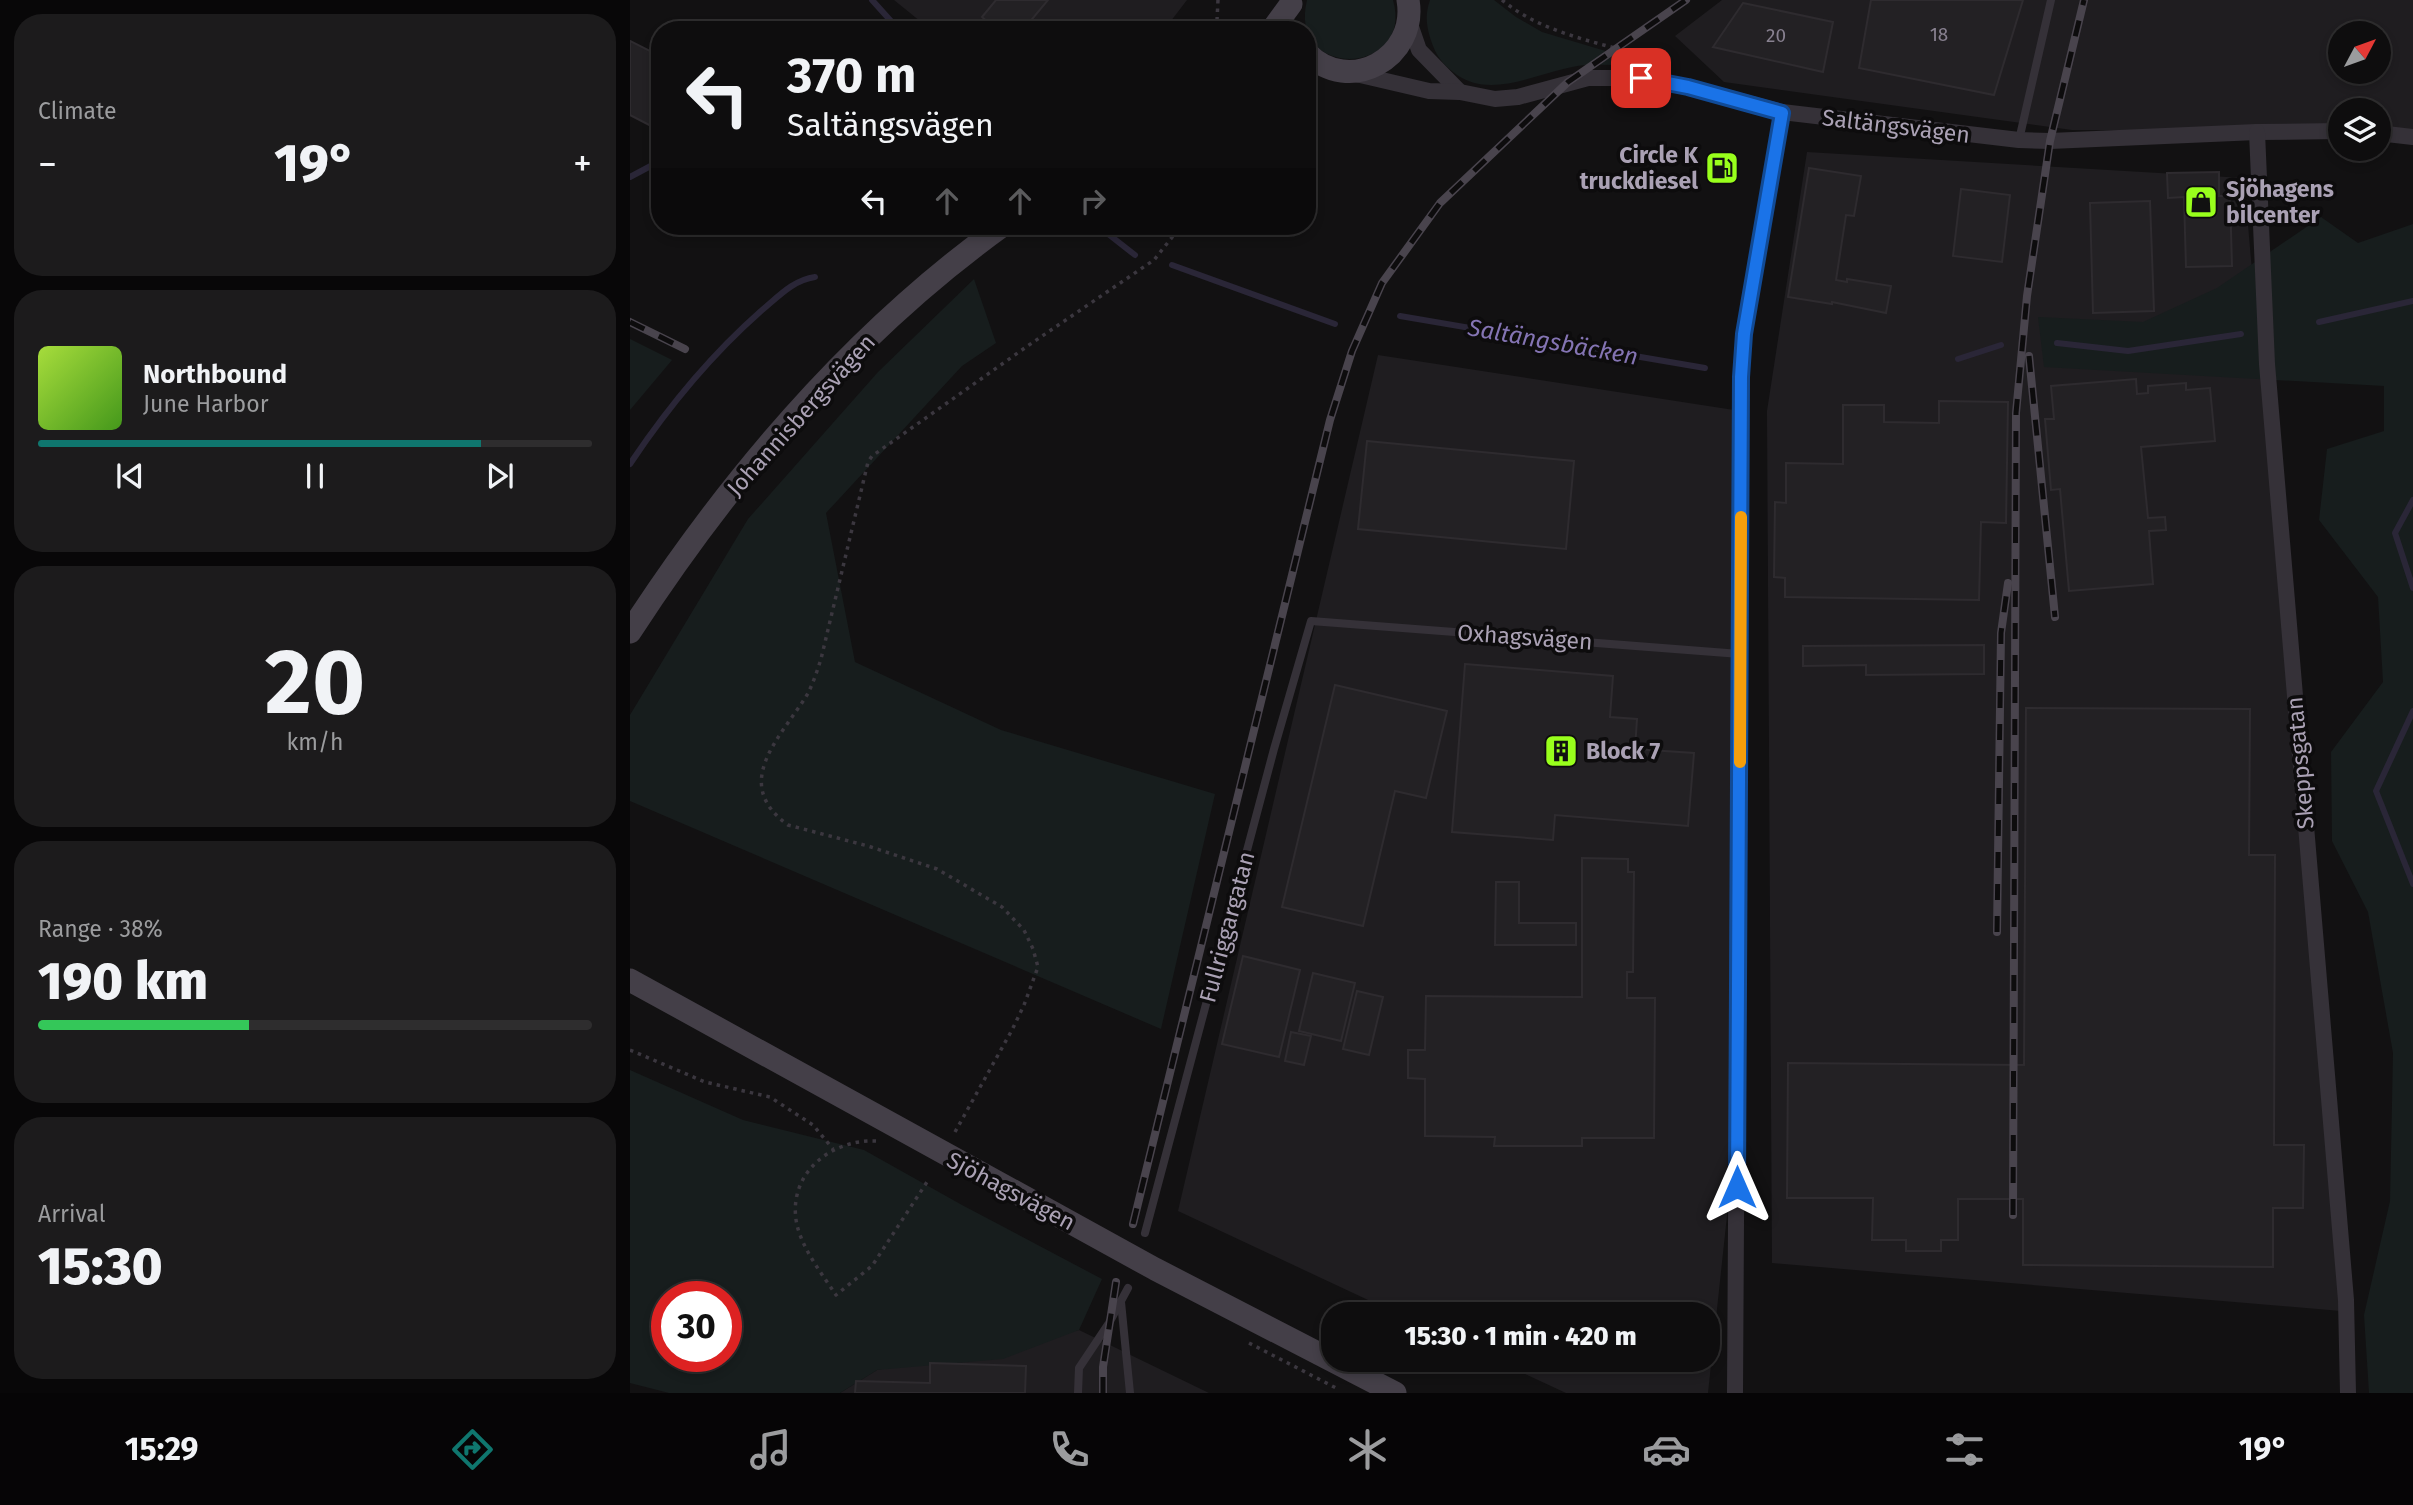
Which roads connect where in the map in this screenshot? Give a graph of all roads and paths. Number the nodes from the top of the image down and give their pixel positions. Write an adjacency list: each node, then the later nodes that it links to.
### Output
1 (1218, 0): 6 (path)
2 (1502, 0): 10 (path)
3 (2051, 0): 17 (lane)
4 (1292, 2): 7 (main road); 8 (main road)
5 (1411, 8): 9 (main road); 11 (street)
6 (1217, 21)
7 (1278, 21)
8 (1293, 21)
9 (1326, 69): 11 (street, Saltängsvägen)
10 (1688, 87): 11 (street, Saltängsvägen); 12 (street, Saltängsvägen)
11 (1460, 92)
12 (1782, 113): 17 (street, Saltängsvägen); 22 (street)
13 (2328, 131): 14 (street, Saltängsvägen)
14 (2258, 132): 17 (street, Saltängsvägen); 36 (street, Skeppsgatan)
15 (2391, 134): 16 (street)
16 (2413, 137)
17 (2020, 140)
18 (990, 235): 21 (main road, Johannisbergsvägen)
19 (1174, 235): 25 (path)
20 (1311, 621): 22 (lane, Oxhagsvägen); 29 (lane, Fullriggargatan)
21 (630, 632)
22 (1740, 654): 35 (street)
23 (630, 981): 34 (main road, Sjöhagsvägen)
24 (630, 1050): 27 (path)
25 (955, 1132)
26 (886, 1146): 27 (path)
27 (833, 1149): 28 (path)
28 (927, 1182)
29 (1145, 1233)
30 (1128, 1287): 31 (lane)
31 (1121, 1301): 32 (lane); 33 (lane)
32 (1078, 1393)
33 (1130, 1393)
34 (1395, 1393)
35 (1735, 1393)
36 (2348, 1393)

